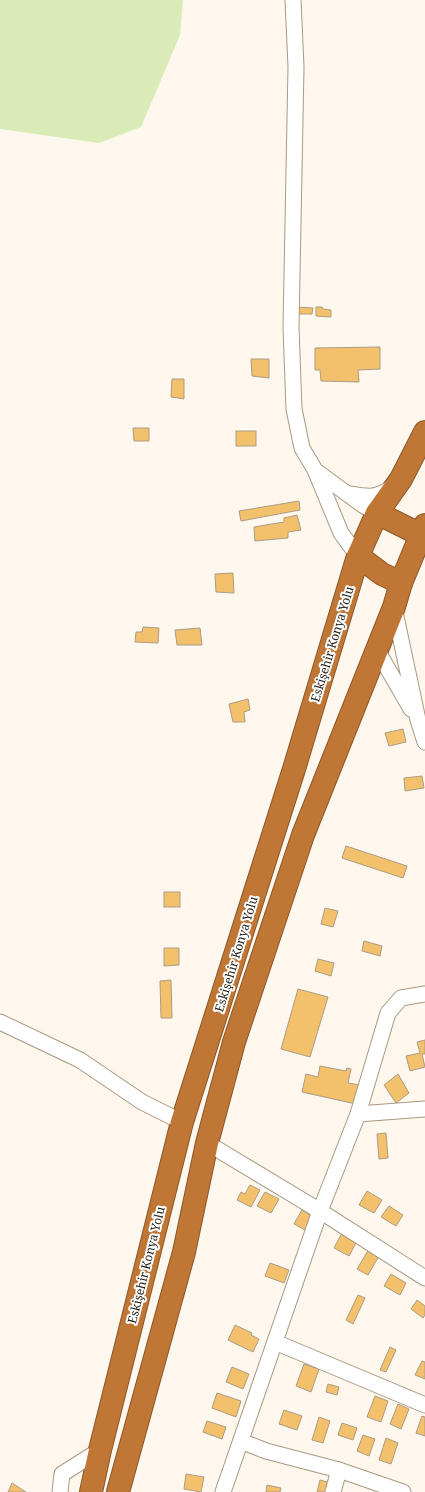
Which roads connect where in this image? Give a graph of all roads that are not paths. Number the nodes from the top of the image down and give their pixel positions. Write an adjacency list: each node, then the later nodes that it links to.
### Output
1 (293, 0): 3 (street)
2 (425, 432): 4 (highway, Eskişehir Konya Yolu)
3 (315, 470): 5 (street); 8 (street)
4 (401, 479): 5 (street); 6 (highway, Eskişehir Konya Yolu)
5 (347, 494): 6 (street)
6 (377, 513): 7 (highway); 8 (highway, Eskişehir Konya Yolu)
7 (423, 530): 9 (highway)
8 (358, 556): 9 (highway); 18 (highway, Eskişehir Konya Yolu)
9 (402, 583): 10 (highway)
10 (394, 607): 11 (highway); 12 (street)
11 (377, 650): 12 (street); 19 (highway)
12 (418, 720): 13 (street)
13 (425, 742)
14 (425, 994): 17 (street)
15 (0, 1022): 18 (street)
16 (425, 1109): 17 (street)
17 (358, 1114): 20 (street)
18 (182, 1122): 25 (highway, Eskişehir Konya Yolu)
19 (207, 1143): 20 (street); 29 (highway)
20 (320, 1211): 21 (street); 22 (street)
21 (425, 1278)
22 (275, 1342): 23 (street); 24 (street)
23 (425, 1405)
24 (241, 1441): 26 (street); 30 (street)
25 (100, 1450): 27 (street); 28 (highway, Eskişehir Konya Yolu)
26 (339, 1470): 31 (street); 32 (street)
27 (60, 1492)
28 (91, 1492)
29 (118, 1492)
30 (223, 1492)
31 (333, 1492)
32 (403, 1492)

